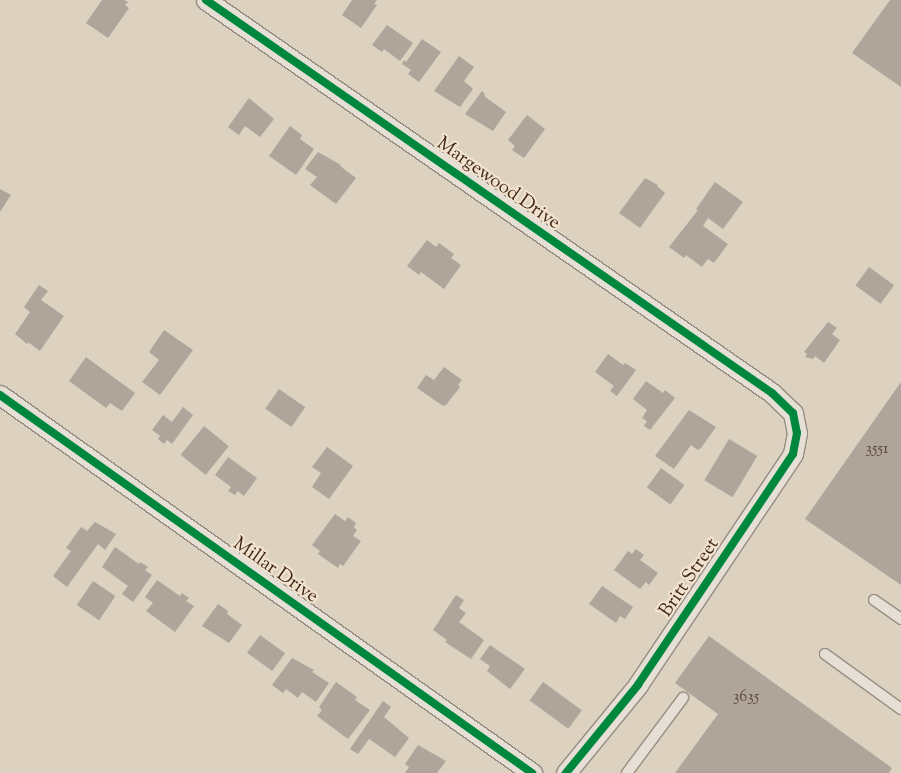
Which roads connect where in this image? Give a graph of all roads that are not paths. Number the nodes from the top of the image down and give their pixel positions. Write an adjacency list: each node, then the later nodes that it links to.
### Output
1 (206, 0): 2 (street, Margewood Drive)
2 (772, 393): 10 (street, Britt Street)
3 (0, 395): 9 (street, Millar Drive)
4 (874, 600): 5 (lane)
5 (901, 619)
6 (825, 654): 8 (lane)
7 (683, 698): 11 (lane)
8 (901, 709)
9 (532, 773)
10 (566, 773)
11 (627, 773)

